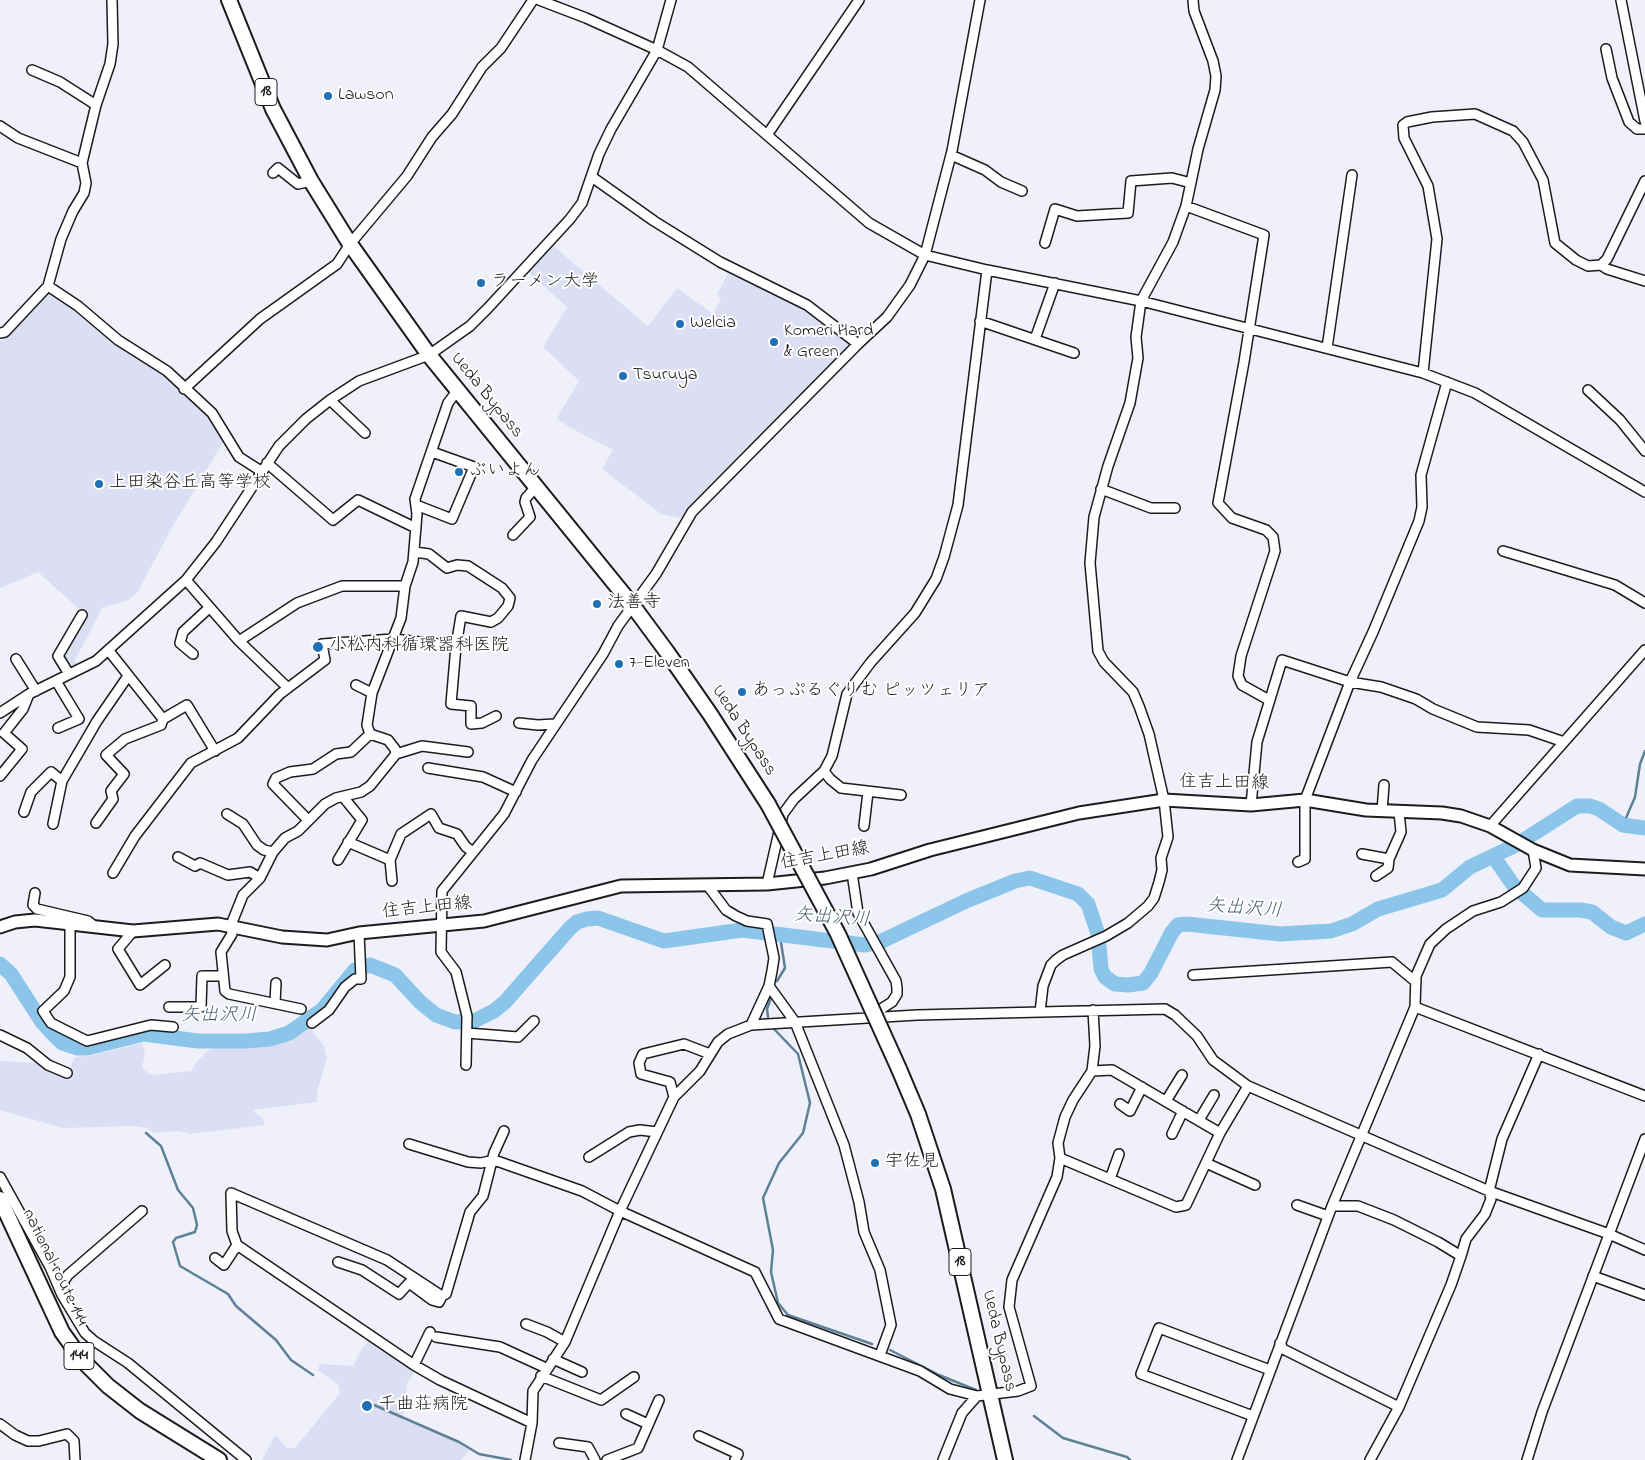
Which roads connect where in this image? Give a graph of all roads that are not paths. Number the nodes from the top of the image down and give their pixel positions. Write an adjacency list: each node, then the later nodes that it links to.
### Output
1 (112, 0): 13 (street)
2 (229, 0): 23 (highway, Ueda Bypass / 18)
3 (534, 0): 29 (street)
4 (538, 0): 11 (street)
5 (670, 0): 11 (street)
6 (859, 0): 17 (street)
7 (980, 0): 18 (street)
8 (1192, 0): 25 (street)
9 (1620, 0): 14 (street)
10 (1606, 49): 16 (street)
11 (657, 50): 17 (street); 22 (street)
12 (32, 70): 13 (street)
13 (96, 105): 19 (street)
14 (1645, 121)
15 (0, 126): 19 (street)
16 (1645, 129)
17 (768, 135): 30 (street)
18 (951, 155): 26 (street); 30 (street)
19 (82, 163): 35 (street)
20 (273, 173): 23 (street)
21 (1352, 175): 42 (street)
22 (592, 177): 41 (street); 44 (street)
23 (311, 181): 29 (highway, Ueda Bypass / 18)
24 (1645, 181): 31 (street)
25 (1191, 182): 27 (street); 28 (street)
26 (1022, 191)
27 (1186, 206): 36 (street); 38 (street)
28 (1045, 243)
29 (350, 244): 44 (highway, Ueda Bypass / 18); 47 (street)
30 (925, 254): 32 (street); 41 (street)
31 (1601, 264): 33 (street); 45 (street)
32 (987, 270): 34 (street); 37 (street)
33 (1645, 281)
34 (1055, 283): 36 (street); 40 (street)
35 (48, 286): 39 (street); 47 (street)
36 (1141, 301): 38 (street); 57 (street)
37 (980, 321): 40 (street); 99 (street)
38 (1248, 328): 42 (street); 86 (street)
39 (0, 333)
40 (1035, 339): 43 (street)
41 (858, 344): 68 (street)
42 (1326, 348): 45 (street)
43 (1074, 353)
44 (429, 355): 49 (highway, Ueda Bypass / 18); 50 (street)
45 (1423, 373): 46 (street)
46 (1447, 382): 58 (street); 81 (street)
47 (184, 389): 55 (street)
48 (1588, 390): 52 (street)
49 (458, 391): 53 (street); 56 (highway, Ueda Bypass / 18)
50 (330, 400): 51 (street); 54 (street)
51 (365, 433)
52 (1645, 451)
53 (432, 452): 59 (street); 59 (street)
54 (267, 463): 55 (street); 61 (street)
55 (261, 471): 65 (street)
56 (536, 488): 62 (street); 68 (highway, Ueda Bypass / 18)
57 (1101, 489): 60 (street); 107 (street)
58 (1645, 492)
59 (416, 505): 61 (street)
60 (1175, 508)
61 (416, 528): 64 (street)
62 (513, 536)
63 (1502, 551): 67 (street)
64 (415, 552): 66 (street); 73 (street)
65 (186, 580): 69 (street); 75 (street)
66 (405, 586): 71 (street); 72 (street)
67 (1645, 603)
68 (633, 606): 91 (street); 223 (highway, Ueda Bypass / 18, bridge)
69 (210, 608): 72 (street); 76 (street)
70 (82, 615): 78 (street)
71 (393, 639): 73 (street); 83 (street); 85 (street)
72 (239, 641): 83 (street)
73 (456, 646): 88 (street)
74 (1645, 650): 94 (street)
75 (109, 651): 78 (street); 79 (street)
76 (193, 654)
77 (16, 659): 84 (street)
78 (69, 674): 80 (street)
79 (128, 676): 89 (street); 101 (street)
80 (56, 681): 84 (street); 92 (street)
81 (1350, 682): 86 (street); 94 (street); 108 (street)
82 (356, 685): 85 (street)
83 (288, 688): 95 (street)
84 (32, 692): 87 (street); 100 (street)
85 (372, 693): 93 (street)
86 (1269, 700): 109 (street)
87 (0, 714)
88 (496, 716)
89 (163, 719): 95 (street); 115 (street)
90 (519, 723): 91 (street)
91 (554, 724): 103 (street)
92 (58, 728)
93 (370, 734): 97 (street); 114 (street)
94 (1564, 742): 118 (street)
95 (215, 751): 130 (street)
96 (468, 752): 97 (street)
97 (396, 754): 106 (street)
98 (428, 768): 103 (street)
99 (824, 772): 104 (street); 135 (street)
100 (0, 776)
101 (62, 781): 111 (street); 116 (street)
102 (1384, 785): 110 (street)
103 (516, 792): 121 (street)
104 (868, 792): 105 (street); 117 (street)
105 (901, 795)
106 (344, 798): 114 (street); 119 (street)
107 (1164, 800): 109 (main road, 住吉上田線); 131 (main road, 住吉上田線); 157 (street)
108 (1305, 800): 109 (main road, 住吉上田線); 110 (main road, 住吉上田線); 128 (street)
109 (1251, 805)
110 (1382, 811): 112 (main road, 住吉上田線)
111 (24, 812)
112 (1399, 812): 118 (main road, 住吉上田線); 125 (street)
113 (228, 814): 122 (street)
114 (308, 820): 122 (street)
115 (96, 823)
116 (53, 824)
117 (864, 826)
118 (1490, 826): 120 (main road, 住吉上田線)
119 (348, 842): 126 (street); 127 (street)
120 (1529, 848): 129 (main road, 住吉上田線); 149 (street)
121 (472, 851): 127 (street); 142 (street)
122 (272, 852): 133 (street)
123 (1362, 854): 125 (street)
124 (178, 857): 133 (street)
125 (1389, 859): 132 (street)
126 (338, 860)
127 (390, 860): 134 (street)
128 (1298, 862)
129 (1645, 869)
130 (114, 873)
131 (852, 873): 135 (main road, 住吉上田線); 158 (street)
132 (1376, 876)
133 (260, 878): 140 (street)
134 (392, 880)
135 (767, 884): 136 (main road, 住吉上田線)
136 (708, 886): 142 (main road, 住吉上田線); 151 (street)
137 (35, 893): 138 (street)
138 (46, 912): 139 (street); 141 (street)
139 (65, 923): 141 (main road, 住吉上田線); 143 (main road, 住吉上田線); 163 (street)
140 (231, 925): 144 (main road, 住吉上田線); 145 (main road, 住吉上田線); 148 (street)
141 (93, 926): 144 (main road, 住吉上田線)
142 (441, 926): 145 (main road, 住吉上田線); 164 (street)
143 (0, 927)
144 (133, 931): 146 (street)
145 (360, 933): 161 (street)
146 (165, 964)
147 (1193, 975): 149 (street)
148 (222, 976): 152 (street); 153 (street)
149 (1416, 982): 154 (street)
150 (276, 983): 152 (street)
151 (769, 986): 160 (street); 162 (street)
152 (275, 1003): 155 (street)
153 (169, 1007)
154 (1415, 1007): 167 (street); 185 (street)
155 (301, 1009)
156 (1093, 1010): 157 (street); 169 (street); 172 (street)
157 (1040, 1012): 158 (street)
158 (864, 1020): 160 (street)
159 (534, 1021): 164 (street)
160 (795, 1022): 162 (street); 216 (street)
161 (312, 1023)
162 (751, 1025): 166 (street)
163 (173, 1027)
164 (467, 1032): 168 (street)
165 (0, 1035): 170 (street)
166 (710, 1054): 176 (street); 176 (street)
167 (1539, 1054): 175 (street); 196 (street)
168 (466, 1065)
169 (1092, 1071): 173 (street); 190 (street)
170 (67, 1073)
171 (1182, 1075): 177 (street)
172 (1248, 1086): 183 (street); 185 (street)
173 (1142, 1087): 177 (street); 178 (street)
174 (1214, 1095): 180 (street)
175 (1645, 1096)
176 (674, 1097): 182 (street)
177 (1166, 1101): 179 (street)
178 (1120, 1104)
179 (1183, 1111): 180 (street); 184 (street)
180 (1199, 1120): 183 (street)
181 (504, 1131): 191 (street)
182 (657, 1132): 189 (street); 200 (street)
183 (1220, 1133): 192 (street)
184 (1172, 1134)
185 (1362, 1136): 196 (street); 199 (street)
186 (1645, 1139): 203 (street)
187 (409, 1144): 191 (street)
188 (1119, 1154): 194 (street)
189 (589, 1157)
190 (1060, 1158): 194 (street); 223 (street)
191 (494, 1160): 200 (street); 211 (street)
192 (1206, 1163): 194 (street); 195 (street)
193 (0, 1177): 212 (street)
194 (1110, 1179)
195 (1255, 1185)
196 (1489, 1191): 203 (street); 206 (street)
197 (0, 1199): 234 (highway, national route 144 / 144)
198 (1297, 1205): 202 (street)
199 (1332, 1206): 202 (street); 206 (street)
200 (620, 1211): 214 (street); 216 (street)
201 (142, 1212): 212 (street)
202 (1328, 1216): 215 (street)
203 (1609, 1234): 205 (street); 209 (street)
204 (237, 1245): 207 (street); 211 (street); 218 (street)
205 (1645, 1250)
206 (1461, 1256): 225 (street)
207 (215, 1258)
208 (338, 1262): 211 (street)
209 (1593, 1276): 210 (street); 244 (street)
210 (1645, 1295)
211 (442, 1296)
212 (65, 1300): 235 (street)
213 (526, 1324): 214 (street)
214 (565, 1342): 217 (street)
215 (1280, 1343): 219 (street); 225 (street)
216 (880, 1356): 223 (street)
217 (553, 1359): 220 (street); 221 (street)
218 (414, 1365): 220 (street); 228 (street)
219 (1270, 1370): 227 (street); 227 (street)
220 (544, 1372): 222 (street); 228 (street)
221 (582, 1372)
222 (634, 1376)
223 (984, 1395): 240 (street); 241 (highway, Ueda Bypass / 18)
224 (659, 1400): 230 (street)
225 (1399, 1407): 243 (street)
226 (626, 1414): 230 (street)
227 (1253, 1416): 242 (street)
228 (532, 1423): 236 (street)
229 (0, 1424): 233 (street)
230 (648, 1424): 238 (street)
231 (698, 1436): 239 (street)
232 (559, 1442): 237 (street)
233 (75, 1460)
234 (219, 1460)
235 (246, 1460)
236 (525, 1460)
237 (595, 1460)
238 (607, 1460)
239 (735, 1460)
240 (943, 1460)
241 (1005, 1460)
242 (1237, 1460)
243 (1370, 1460)
244 (1527, 1460)

